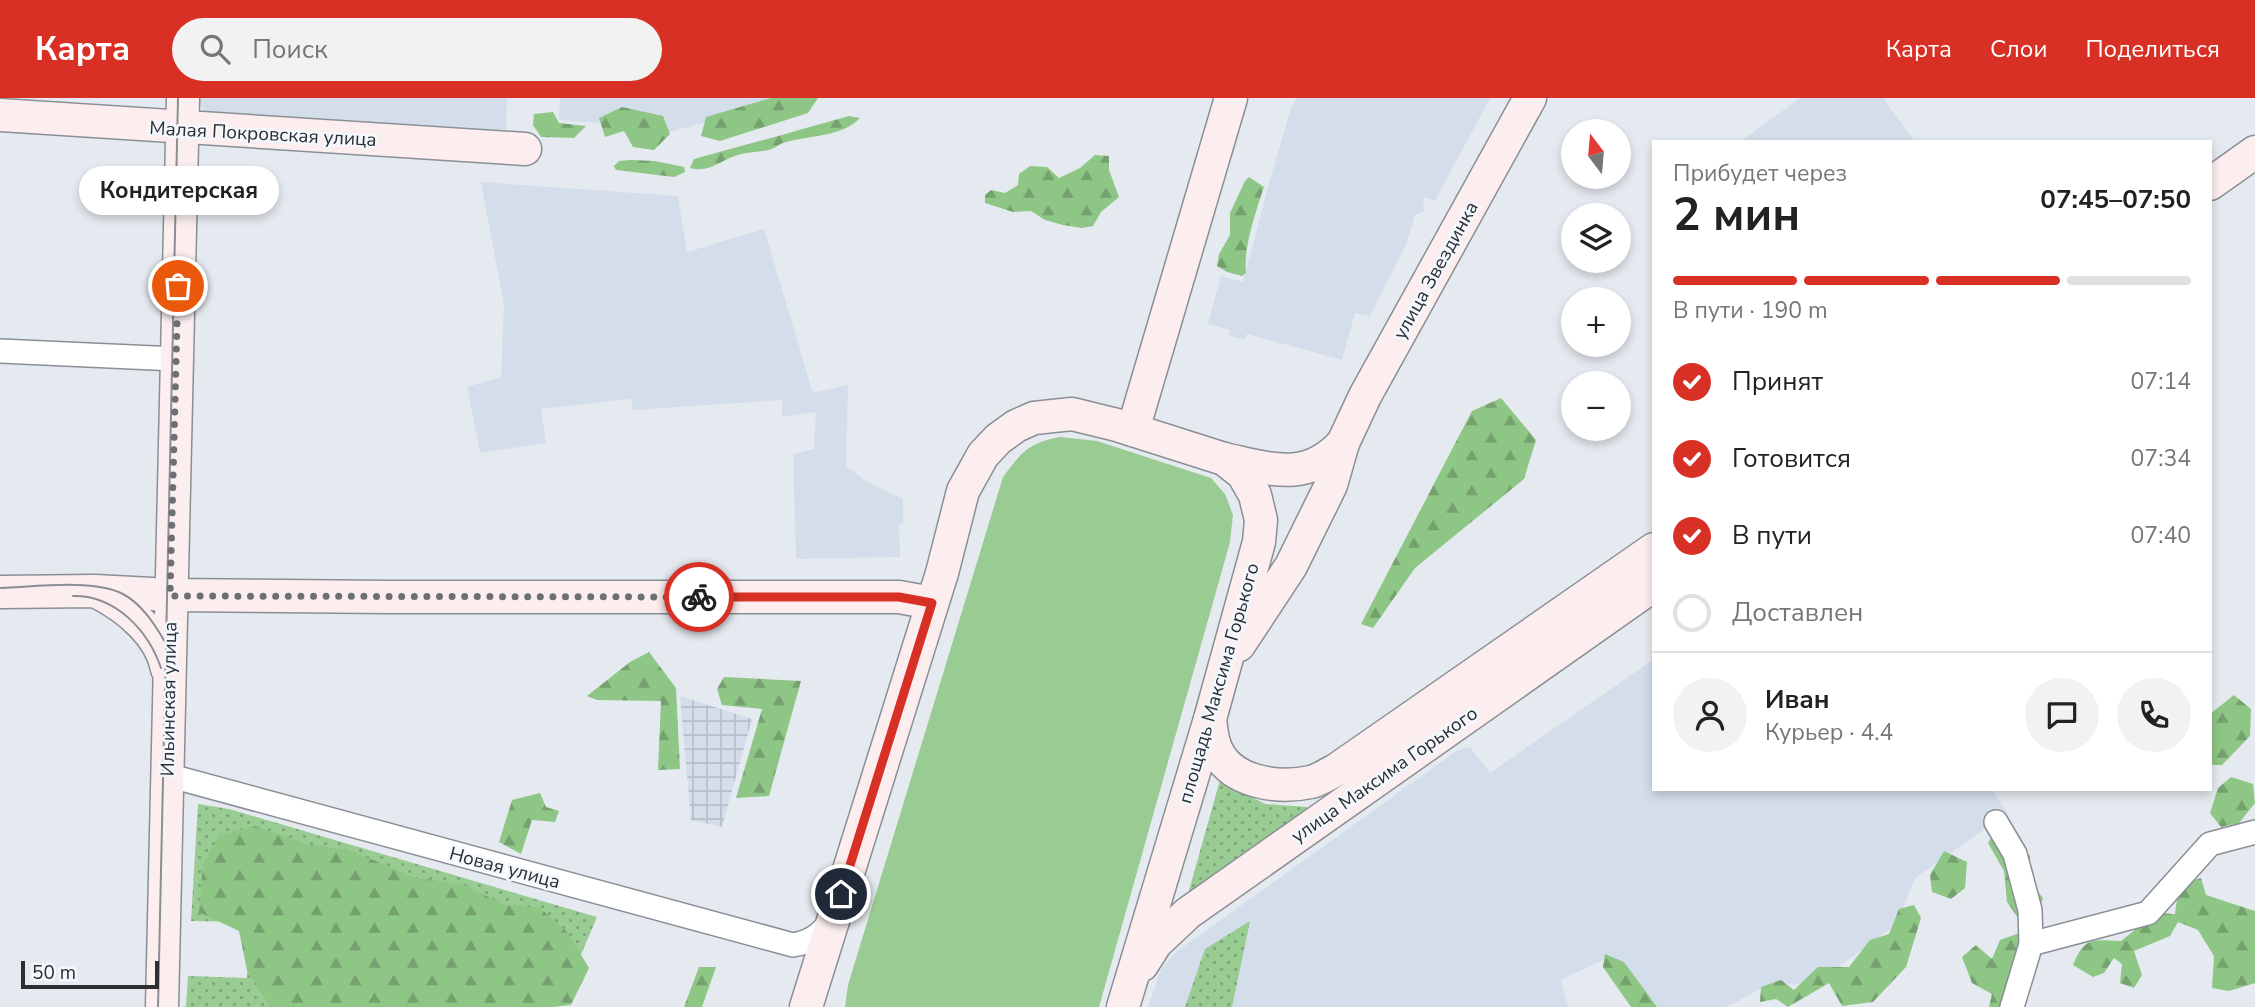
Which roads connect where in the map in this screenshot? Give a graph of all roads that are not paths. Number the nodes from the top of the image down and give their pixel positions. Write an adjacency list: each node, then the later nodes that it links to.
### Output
1 (1231, 98): 12 (main road)
2 (1530, 98): 13 (main road, улица Звездинка)
3 (182, 113): 4 (main road, Малая Покровская улица); 6 (main road, Малая Покровская улица); 11 (main road, Ильинская улица)
4 (0, 115)
5 (2255, 133): 8 (main road)
6 (525, 149)
7 (2255, 152): 9 (main road)
8 (2212, 163)
9 (2212, 183)
10 (0, 351): 11 (street)
11 (176, 359): 19 (main road, Ильинская улица)
12 (1133, 430): 14 (main road, площадь Максима Горького); 20 (main road, площадь Максима Горького)
13 (1343, 443): 14 (main road, улица Звездинка); 21 (main road, улица Звездинка)
14 (1224, 459): 21 (main road, площадь Максима Горького)
15 (1652, 550): 23 (main road, улица Максима Горького)
16 (1652, 586): 30 (main road, улица Максима Горького)
17 (95, 591): 18 (main road); 19 (main road); 22 (main road)
18 (0, 592)
19 (170, 596): 20 (main road); 22 (main road, Ильинская улица)
20 (932, 603): 27 (main road, площадь Максима Горького)
21 (1223, 670): 23 (main road, площадь Максима Горького)
22 (170, 681): 24 (main road, Ильинская улица)
23 (1210, 719): 30 (main road, площадь Максима Горького)
24 (167, 775): 27 (street, Новая улица); 31 (main road, Ильинская улица)
25 (1996, 822): 28 (street)
26 (2255, 832): 28 (street)
27 (835, 917): 29 (main road, площадь Максима Горького)
28 (2031, 944): 34 (street)
29 (815, 976): 32 (main road, площадь Максима Горького); 33 (main road, площадь Максима Горького)
30 (1127, 993)
31 (162, 1007)
32 (806, 1007)
33 (820, 1007)
34 (2012, 1007)

